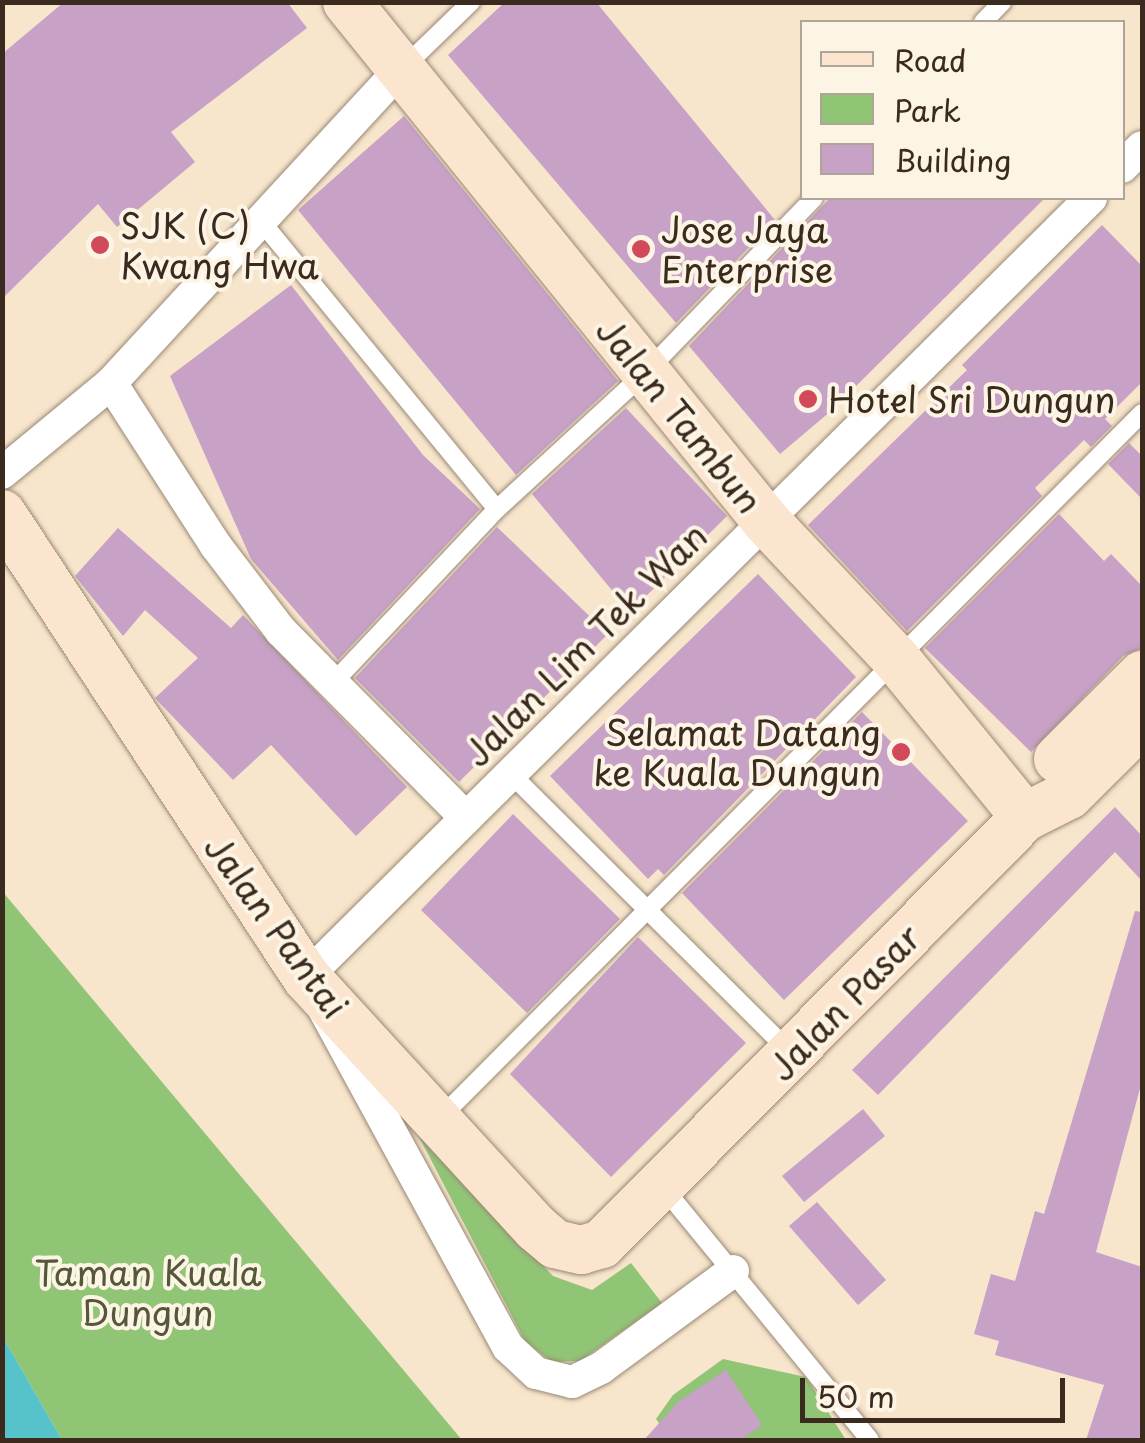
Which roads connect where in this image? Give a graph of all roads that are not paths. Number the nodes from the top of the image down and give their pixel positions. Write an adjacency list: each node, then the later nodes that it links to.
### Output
1 (348, 2): 3 (main road, Jalan Tambun)
2 (471, 2): 3 (lane)
3 (401, 69): 6 (street); 7 (main road, Jalan Tambun)
4 (812, 200): 7 (lane)
5 (1090, 200): 13 (street, Jalan Lim Tek Wan)
6 (261, 221): 8 (street); 11 (lane)
7 (646, 373): 11 (lane); 13 (main road, Jalan Tambun)
8 (111, 384): 10 (street); 16 (street)
9 (1142, 413): 14 (lane)
10 (2, 473)
11 (498, 508): 16 (lane)
12 (2, 514): 22 (main road, Jalan Pantai)
13 (766, 521): 14 (main road, Jalan Tambun); 18 (street, Jalan Lim Tek Wan)
14 (897, 660): 19 (main road, Jalan Tambun); 21 (lane)
15 (1142, 674): 19 (main road, Jalan Pasar)
16 (331, 685): 20 (street)
17 (1142, 722): 19 (main road, Jalan Pasar)
18 (510, 774): 20 (street, Jalan Lim Tek Wan); 21 (lane)
19 (1025, 817): 23 (main road, Jalan Pasar)
20 (466, 818): 22 (street, Jalan Lim Tek Wan)
21 (648, 910): 23 (lane); 24 (lane)
22 (306, 977): 24 (main road, Jalan Pantai); 26 (street)
23 (793, 1055): 25 (main road, Jalan Pasar)
24 (435, 1124): 25 (main road, Jalan Pantai)
25 (662, 1185): 26 (lane)
26 (733, 1272): 27 (lane)
27 (870, 1440)

